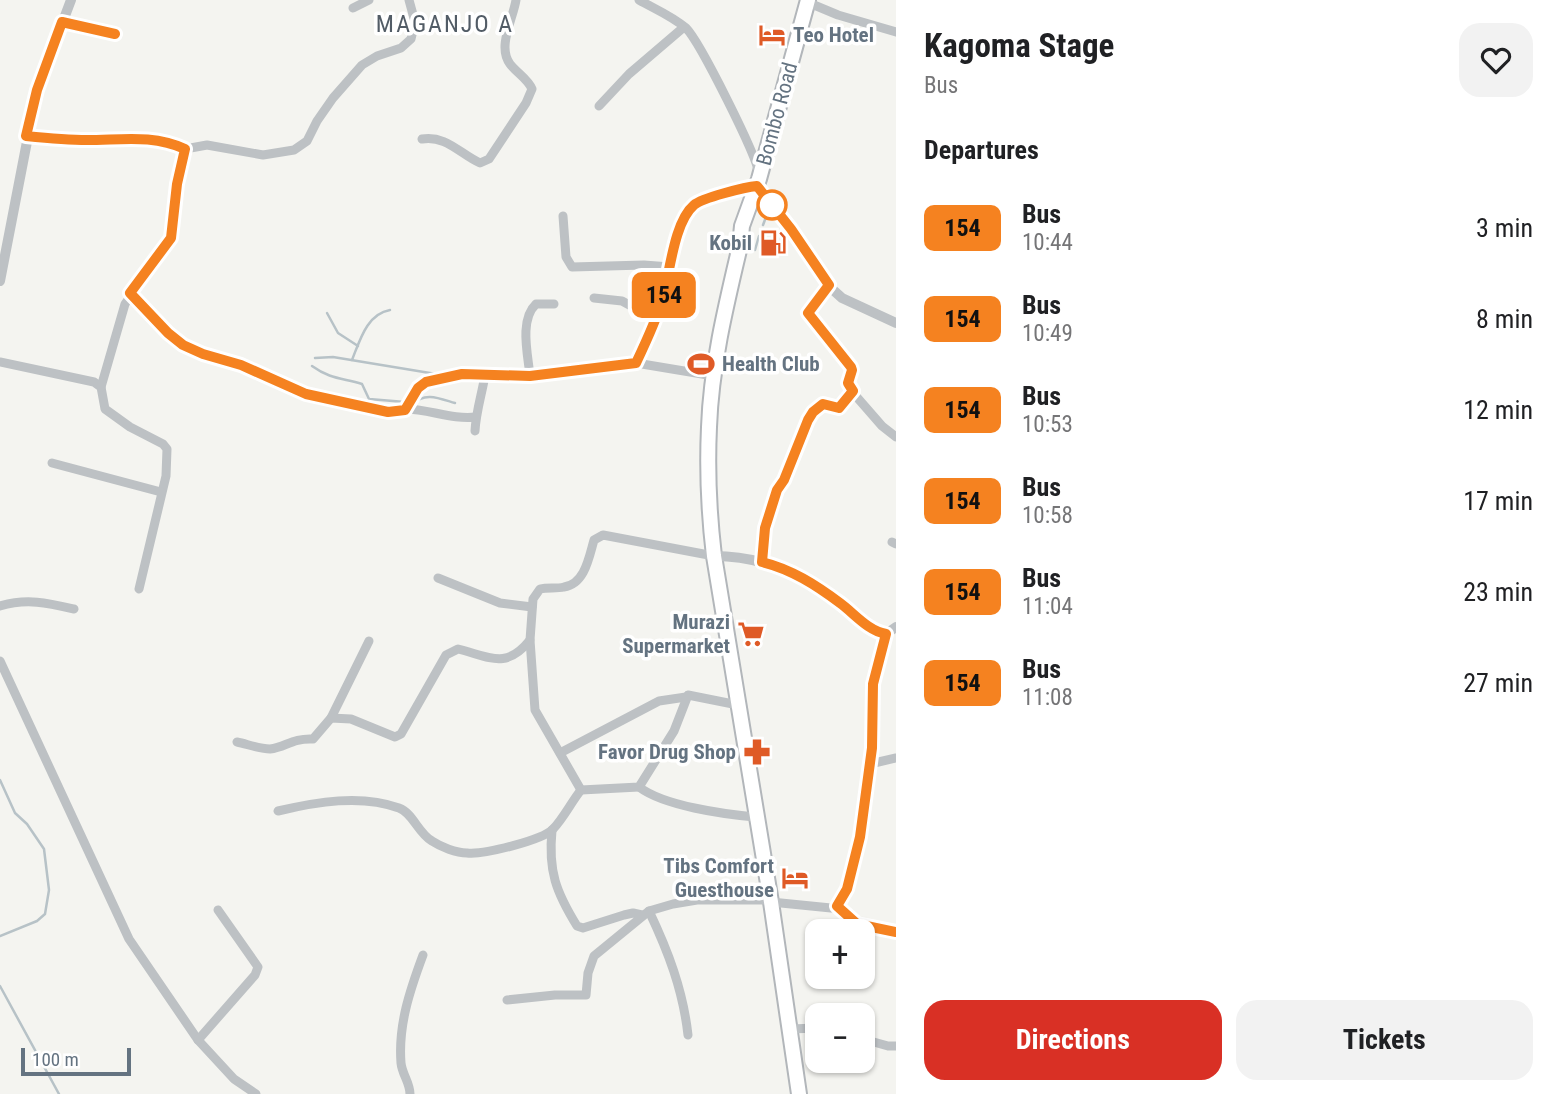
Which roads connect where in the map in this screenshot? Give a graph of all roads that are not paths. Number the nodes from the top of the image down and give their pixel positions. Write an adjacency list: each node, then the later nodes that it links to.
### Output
1 (71, 0): 8 (street)
2 (369, 0): 7 (street)
3 (409, 0): 15 (street)
4 (516, 0): 14 (street)
5 (639, 0): 9 (street)
6 (807, 1): 10 (street); 16 (main road, Bombo Road)
7 (353, 8)
8 (62, 22): 11 (street); 13 (street)
9 (684, 27): 12 (street); 16 (street)
10 (896, 33)
11 (115, 34)
12 (599, 106)
13 (26, 136): 15 (street); 19 (street)
14 (422, 139)
15 (185, 149): 21 (street)
16 (758, 183): 18 (street); 20 (street); 30 (main road, Bombo Road)
17 (563, 216): 18 (street)
18 (670, 267): 24 (street)
19 (0, 281)
20 (829, 285): 25 (street); 32 (street)
21 (130, 293): 31 (street); 33 (street)
22 (594, 298): 24 (street)
23 (554, 304): 29 (street)
24 (655, 318): 27 (street)
25 (896, 323)
26 (0, 362): 31 (street)
27 (636, 363): 29 (street); 30 (street)
28 (485, 375): 29 (street); 33 (street); 34 (street)
29 (530, 376)
30 (714, 376): 39 (main road, Bombo Road)
31 (101, 387): 38 (street)
32 (853, 391): 36 (street); 40 (street)
33 (405, 410): 34 (street)
34 (476, 417): 35 (street)
35 (475, 431)
36 (896, 437)
37 (52, 463): 38 (street)
38 (161, 492): 42 (street)
39 (714, 556): 40 (street); 44 (street); 52 (main road, Bombo Road)
40 (762, 562): 47 (street)
41 (438, 578): 44 (street)
42 (139, 589)
43 (0, 606): 45 (street)
44 (532, 607): 48 (street)
45 (75, 609)
46 (896, 626): 47 (street)
47 (886, 634): 57 (street)
48 (530, 640): 53 (street); 55 (street)
49 (369, 641): 53 (street)
50 (0, 661): 73 (street)
51 (686, 697): 52 (street); 55 (street); 58 (street)
52 (738, 705): 61 (main road, Bombo Road)
53 (331, 718): 54 (street)
54 (237, 742)
55 (560, 753): 59 (street)
56 (896, 758): 57 (street)
57 (870, 764): 64 (street)
58 (639, 787): 59 (street); 61 (street)
59 (581, 790): 62 (street)
60 (278, 811): 62 (street)
61 (755, 817): 63 (main road, Bombo Road)
62 (552, 830): 66 (street)
63 (770, 901): 64 (street); 66 (street); 71 (main road, Bombo Road)
64 (837, 906): 67 (street)
65 (218, 910): 73 (street)
66 (646, 913): 69 (street); 72 (street)
67 (896, 932)
68 (423, 955): 77 (street)
69 (507, 1000)
70 (805, 1028): 71 (street)
71 (790, 1029): 78 (main road, Bombo Road)
72 (688, 1035)
73 (198, 1040): 76 (street)
74 (875, 1042): 75 (street)
75 (896, 1046)
76 (256, 1094)
77 (411, 1094)
78 (799, 1094)

